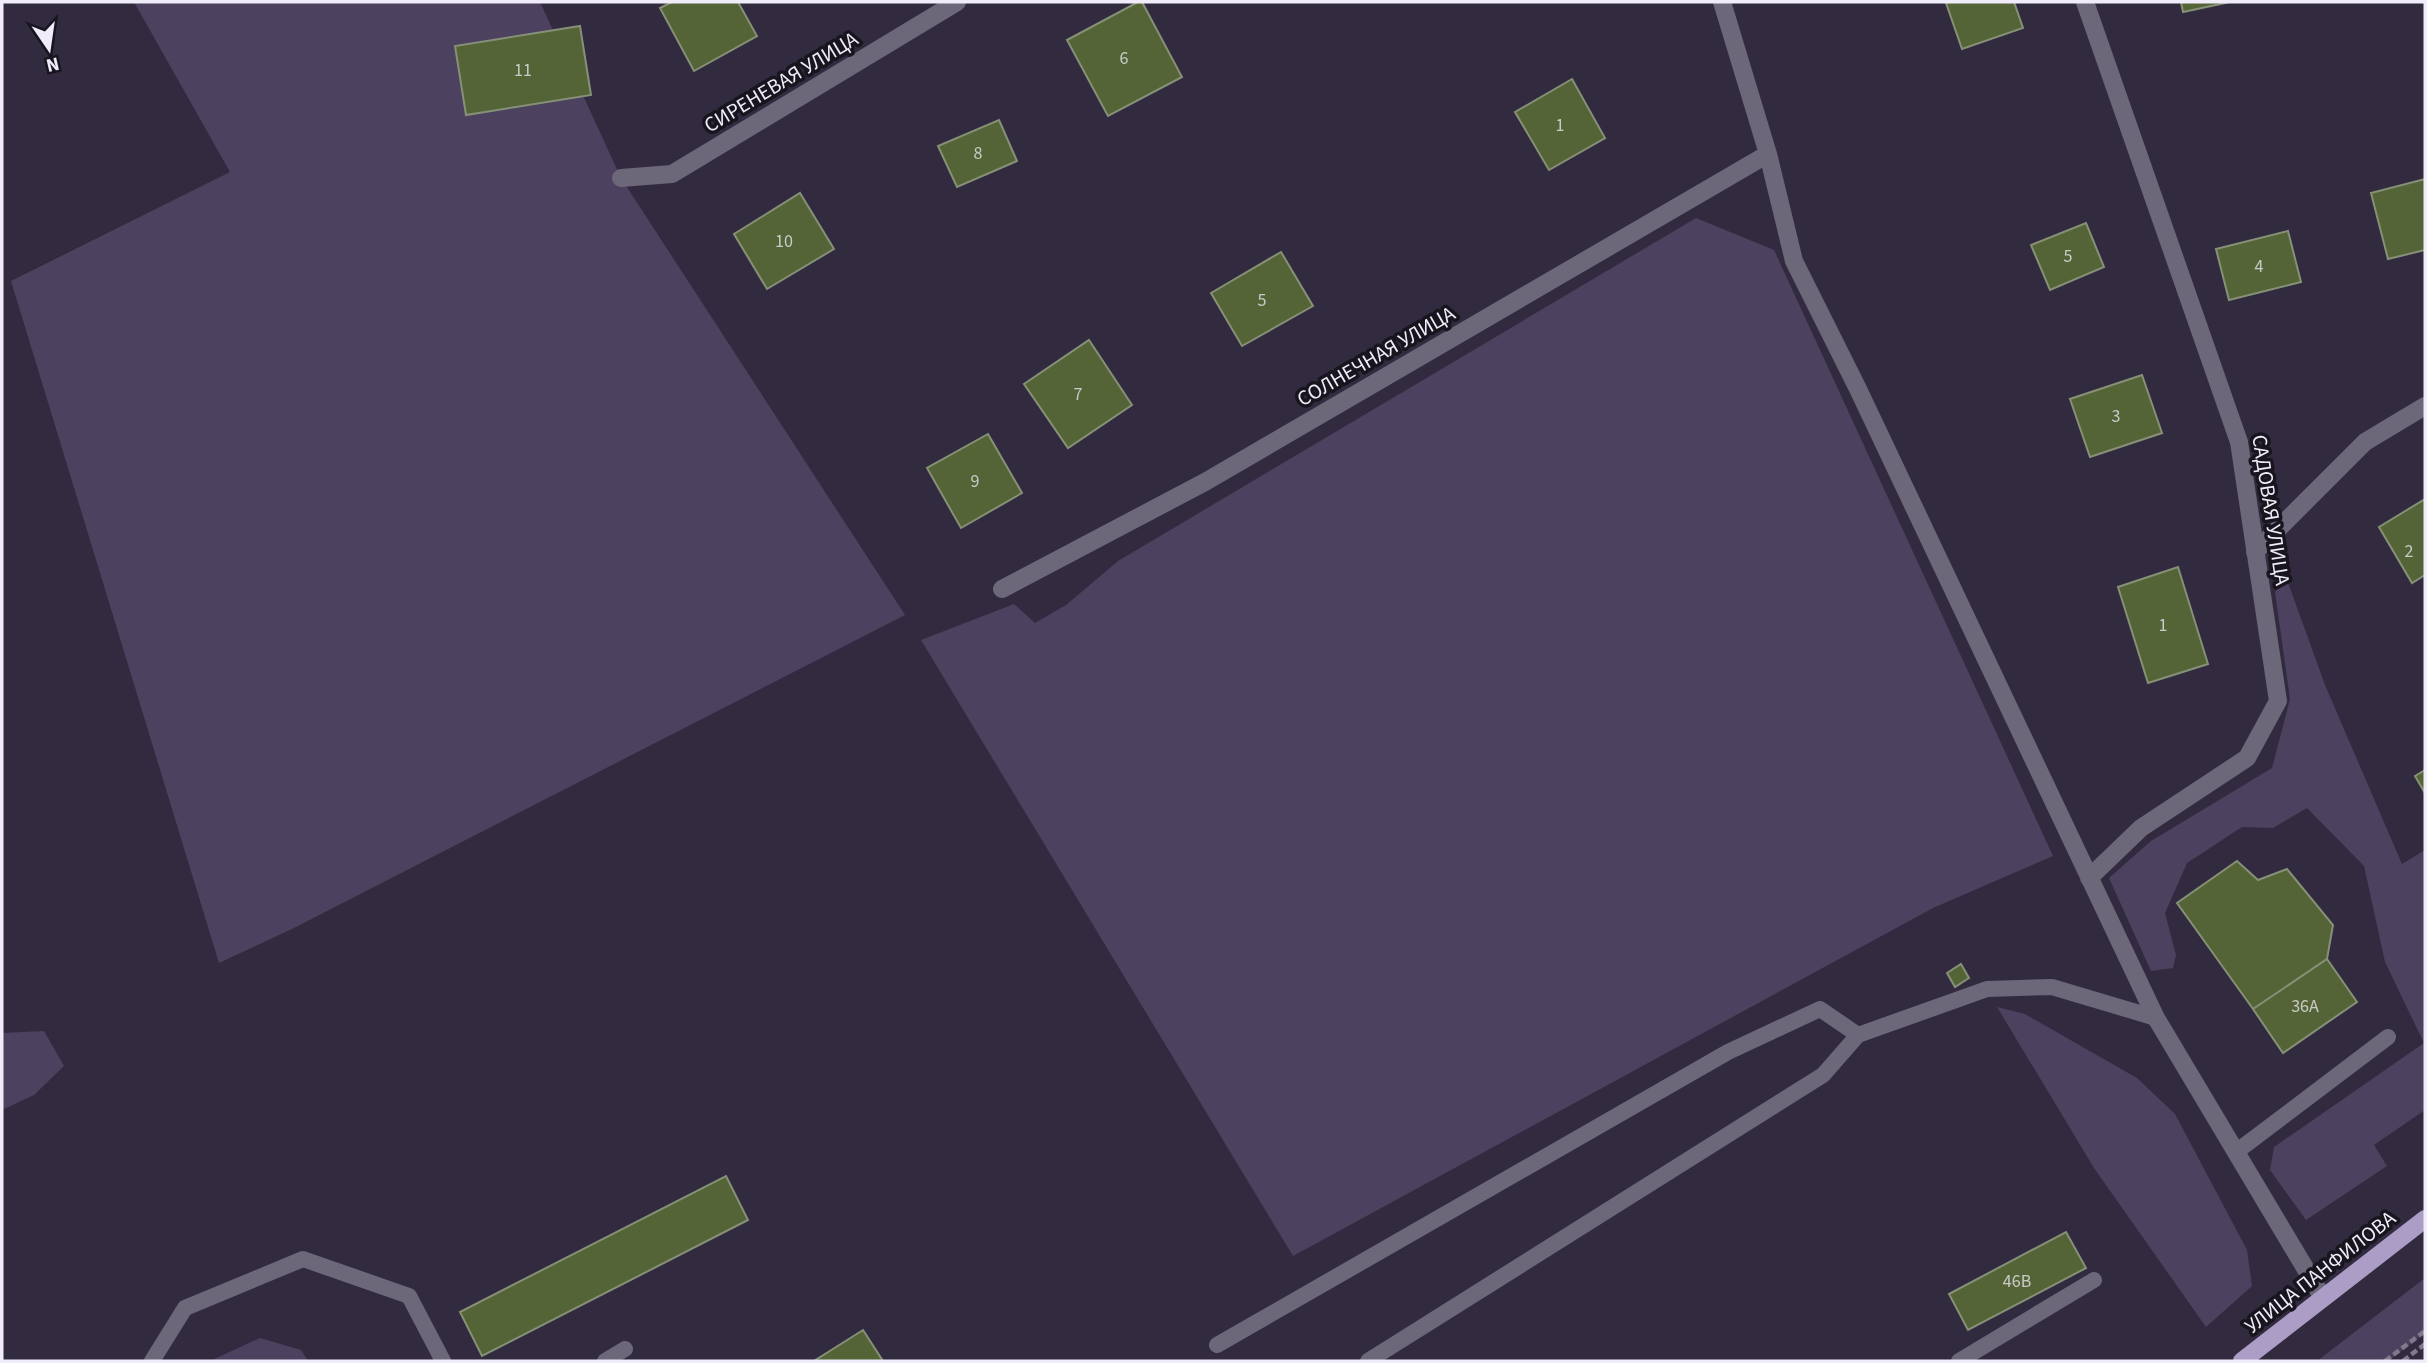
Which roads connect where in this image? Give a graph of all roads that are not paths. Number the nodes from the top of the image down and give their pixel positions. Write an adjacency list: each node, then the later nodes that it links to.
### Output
1 (957, 2): 5 (street, СИРЕНЕВАЯ УЛИЦА)
2 (1722, 2): 4 (street)
3 (2085, 2): 7 (street, САДОВАЯ УЛИЦА)
4 (1768, 153): 8 (street, СОЛНЕЧНАЯ УЛИЦА); 9 (street)
5 (621, 178)
6 (2425, 406): 7 (street)
7 (2255, 552): 9 (street, САДОВАЯ УЛИЦА)
8 (1002, 589)
9 (2089, 878): 10 (street)
10 (2156, 1018): 11 (lane); 13 (street)
11 (1858, 1035): 17 (lane); 22 (lane)
12 (2388, 1037): 13 (lane)
13 (2236, 1153): 16 (street)
14 (2425, 1219): 16 (main road, УЛИЦА ПАНФИЛОВА)
15 (2094, 1280): 23 (lane)
16 (2323, 1298): 24 (main road, УЛИЦА ПАНФИЛОВА)
17 (1217, 1345)
18 (625, 1349): 21 (lane)
19 (152, 1361): 20 (lane)
20 (443, 1361)
21 (606, 1361)
22 (1368, 1361)
23 (1959, 1361)
24 (2242, 1361)

